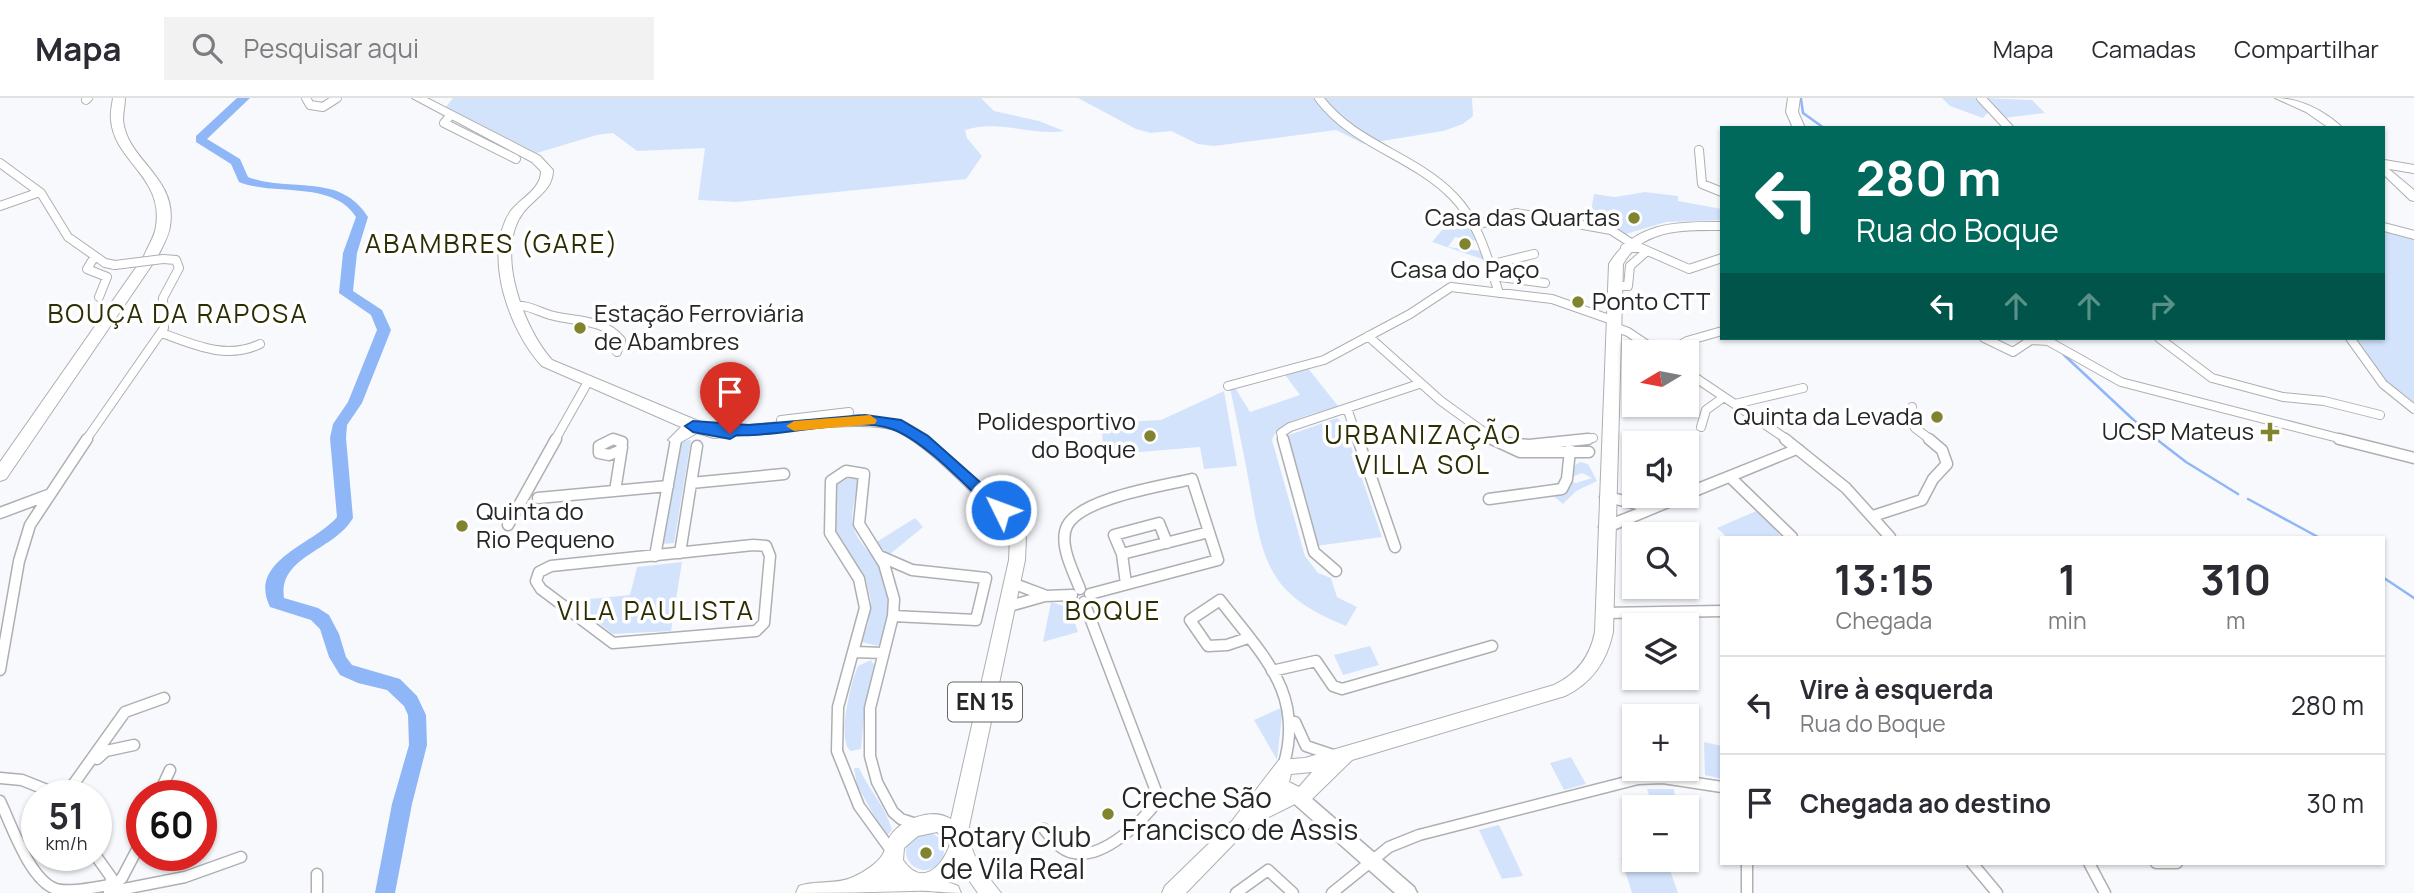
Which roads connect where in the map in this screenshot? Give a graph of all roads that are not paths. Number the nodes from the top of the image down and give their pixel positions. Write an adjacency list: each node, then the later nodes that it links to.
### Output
1 (112, 98): 77 (highway)
2 (119, 98): 79 (highway)
3 (306, 98): 4 (street)
4 (337, 98)
5 (418, 98): 11 (main road)
6 (1319, 98): 25 (street)
7 (1794, 98): 12 (main road)
8 (1980, 98): 13 (street)
9 (2281, 98): 10 (main road)
10 (2301, 102): 14 (main road)
11 (450, 116): 16 (street); 38 (main road)
12 (1798, 126)
13 (2007, 126)
14 (2334, 126)
15 (1699, 150): 21 (street)
16 (516, 159)
17 (0, 163): 22 (street)
18 (2385, 167): 20 (street)
19 (2385, 168): 23 (main road)
20 (2414, 169)
21 (1720, 191)
22 (40, 192): 24 (street); 31 (street)
23 (2414, 197)
24 (0, 206)
25 (1474, 226): 29 (street); 33 (street)
26 (1720, 226): 29 (main road)
27 (2385, 226): 28 (street)
28 (2414, 235)
29 (1637, 246): 32 (street); 39 (main road)
30 (1534, 254): 33 (street)
31 (95, 256): 37 (street); 41 (street, bridge)
32 (1720, 259)
33 (1489, 265): 34 (street)
34 (1493, 276): 35 (street); 36 (street)
35 (1545, 283)
36 (1499, 293): 39 (street); 42 (street)
37 (99, 297)
38 (513, 306): 49 (street); 50 (main road)
39 (1612, 323): 43 (street); 70 (main road)
40 (1720, 332): 44 (street)
41 (162, 333): 48 (street); 85 (street)
42 (1368, 335): 52 (street); 53 (street)
43 (1641, 340)
44 (1690, 340)
45 (1988, 340): 75 (street)
46 (2162, 340): 60 (street)
47 (2351, 340): 59 (street)
48 (260, 344)
49 (617, 352)
50 (587, 380): 62 (main road); 93 (street)
51 (1699, 380): 55 (street)
52 (1419, 384): 58 (street); 71 (street)
53 (1228, 386)
54 (1804, 388): 56 (street)
55 (1724, 397): 56 (street); 64 (street)
56 (1735, 404): 72 (street)
57 (1912, 407): 92 (street)
58 (1347, 408): 99 (street); 104 (street)
59 (2414, 409)
60 (2380, 415)
61 (840, 416): 63 (street); 65 (main road, EN 15); 105 (main road, EN 15)
62 (682, 420): 66 (main road); 67 (main road); 68 (main road)
63 (781, 420)
64 (1701, 427)
65 (749, 430): 66 (main road, EN 15)
66 (722, 431): 68 (main road)
67 (676, 440): 82 (street)
68 (697, 446): 81 (street)
69 (622, 447): 74 (street); 74 (street); 76 (street)
70 (1601, 447): 71 (street); 73 (street); 86 (main road)
71 (1539, 448): 73 (street)
72 (1797, 449): 80 (street); 92 (street)
73 (1570, 450): 88 (street)
74 (610, 455): 76 (street)
75 (2414, 457)
76 (621, 459): 84 (street)
77 (0, 463)
78 (784, 474): 81 (street)
79 (0, 475)
80 (1730, 477): 83 (street); 96 (street)
81 (691, 483): 100 (street)
82 (668, 486): 84 (street); 102 (street)
83 (1699, 490)
84 (615, 491): 87 (street)
85 (48, 495): 91 (street); 117 (street)
86 (1607, 497): 89 (street); 94 (main road)
87 (538, 498)
88 (1489, 499)
89 (1622, 500)
90 (1652, 508): 94 (street)
91 (0, 513)
92 (1873, 516): 97 (street)
93 (508, 525)
94 (1606, 527): 111 (main road)
95 (1209, 532): 98 (street); 106 (street); 107 (street)
96 (1791, 536)
97 (1889, 536)
98 (1167, 543): 101 (street); 101 (street)
99 (1395, 547)
100 (680, 553): 102 (street); 102 (street)
101 (1122, 554): 106 (street)
102 (654, 556)
103 (880, 556): 112 (street); 112 (street); 115 (street)
104 (1336, 572)
105 (1012, 583): 108 (street); 109 (main road, EN 15)
106 (1129, 583): 107 (street)
107 (1082, 595): 108 (street); 139 (street)
108 (1045, 596): 109 (street)
109 (1006, 607): 134 (main road, EN 15)
110 (1720, 611): 111 (street)
111 (1604, 613): 123 (main road)
112 (893, 616): 116 (street)
113 (1248, 638): 113 (street); 118 (street)
114 (1492, 646): 118 (street)
115 (854, 652): 116 (street); 141 (street)
116 (883, 653): 136 (street)
117 (0, 669)
118 (1272, 671): 120 (street)
119 (164, 698): 129 (street)
120 (1292, 715): 121 (street); 123 (street)
121 (1292, 742): 125 (street); 126 (street)
122 (134, 745): 130 (street)
123 (1348, 753): 125 (main road)
124 (170, 770): 131 (street)
125 (1307, 771): 126 (main road); 133 (main road); 138 (street)
126 (1279, 776): 133 (main road); 137 (main road)
127 (0, 778): 128 (street)
128 (22, 780)
129 (76, 780)
130 (79, 780)
131 (165, 780)
132 (1720, 788): 143 (street)
133 (1295, 795): 137 (main road); 138 (street)
134 (963, 796): 136 (main road, EN 15); 140 (main road, EN 15)
135 (0, 801): 152 (street)
136 (926, 823): 140 (main road); 141 (main road, EN 15)
137 (1239, 827): 157 (main road)
138 (1336, 828): 143 (street)
139 (1044, 829)
140 (958, 841): 150 (main road, EN 15); 156 (main road)
141 (893, 856): 150 (main road); 151 (main road, EN 15)
142 (241, 858): 152 (street)
143 (1372, 860): 160 (street); 161 (street)
144 (1747, 865): 162 (street)
145 (1974, 865): 163 (street)
146 (2090, 865): 164 (street)
147 (126, 869): 152 (street)
148 (108, 871): 152 (street)
149 (317, 874): 153 (street)
150 (920, 882): 151 (main road, EN 15); 155 (main road)
151 (853, 887): 154 (main road, EN 15)
152 (109, 890)
153 (317, 893)
154 (806, 893)
155 (951, 893)
156 (991, 893)
157 (1172, 893)
158 (1236, 893): 159 (street)
159 (1293, 893)
160 (1332, 893)
161 (1408, 893)
162 (1747, 893)
163 (1997, 893)
164 (2105, 893)

